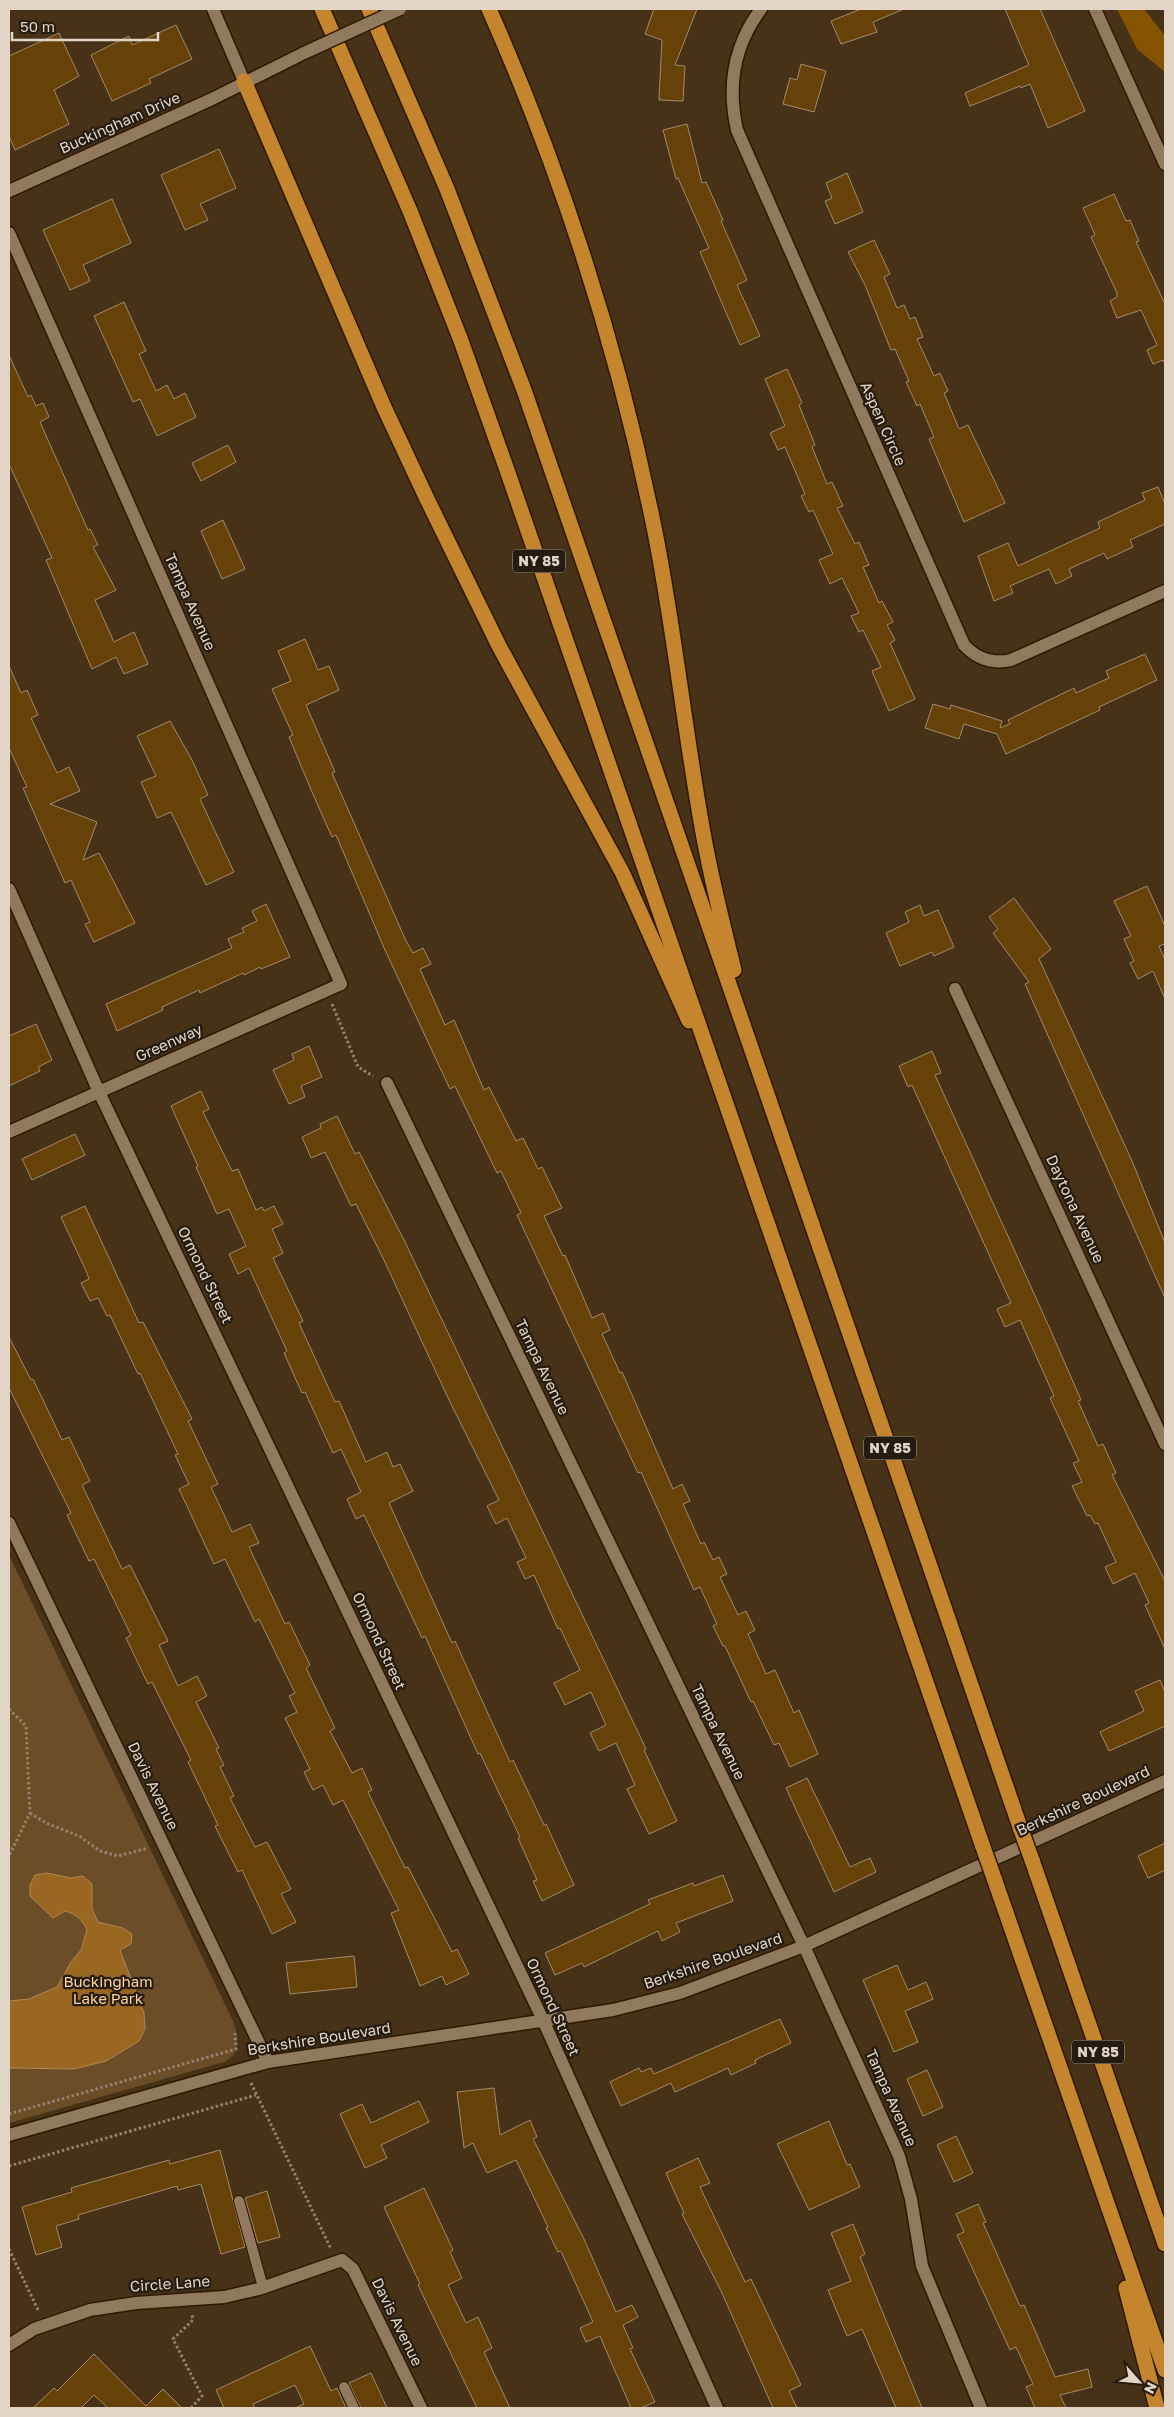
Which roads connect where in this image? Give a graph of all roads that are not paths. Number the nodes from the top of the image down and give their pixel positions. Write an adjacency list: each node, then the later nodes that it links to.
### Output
1 (214, 9): 8 (street)
2 (322, 9): 19 (highway, NY 85)
3 (369, 9): 16 (highway, NY 85)
4 (400, 9): 8 (street, Buckingham Drive, bridge)
5 (489, 9): 16 (highway)
6 (761, 9): 12 (street, Aspen Circle)
7 (1095, 9): 9 (street)
8 (244, 81): 10 (street, Buckingham Drive); 19 (highway)
9 (1165, 164)
10 (9, 191)
11 (9, 233): 14 (street, Tampa Avenue)
12 (1165, 591)
13 (9, 889): 18 (street, Ormond Street)
14 (342, 984): 18 (street, Greenway)
15 (955, 989): 21 (street, Daytona Avenue)
16 (758, 1066): 28 (highway, NY 85, bridge)
17 (387, 1084): 24 (street, Tampa Avenue)
18 (100, 1092): 20 (street, Greenway); 25 (street, Ormond Street)
19 (733, 1122): 29 (highway, NY 85, bridge)
20 (9, 1132)
21 (1165, 1444)
22 (9, 1523): 26 (street, Davis Avenue)
23 (1165, 1781): 24 (street, Berkshire Boulevard)
24 (804, 1946): 25 (street, Berkshire Boulevard); 41 (street, Tampa Avenue)
25 (543, 2020): 26 (street, Berkshire Boulevard); 40 (street, Ormond Street)
26 (268, 2062): 27 (street, Berkshire Boulevard)
27 (9, 2135)
28 (1134, 2157): 31 (highway); 32 (highway, NY 85)
29 (1095, 2173): 36 (highway, NY 85); 42 (highway)
30 (239, 2201): 34 (lane)
31 (1165, 2227)
32 (1165, 2244)
33 (337, 2260): 34 (street, Circle Lane); 39 (street, Davis Avenue)
34 (263, 2287): 35 (street, Circle Lane)
35 (9, 2345)
36 (1165, 2370)
37 (344, 2386): 38 (lane)
38 (354, 2408)
39 (422, 2408)
40 (718, 2408)
41 (981, 2408)
42 (1157, 2408)

